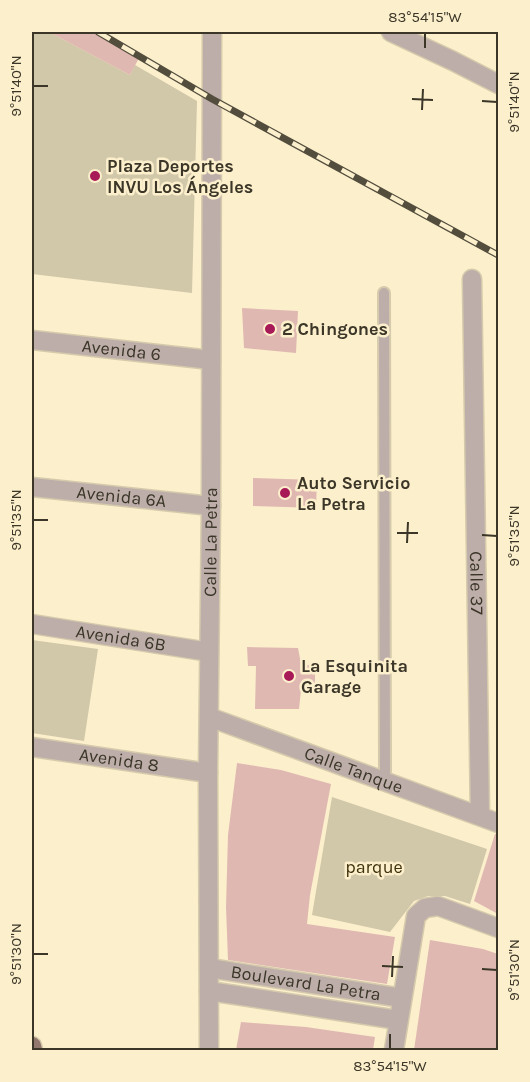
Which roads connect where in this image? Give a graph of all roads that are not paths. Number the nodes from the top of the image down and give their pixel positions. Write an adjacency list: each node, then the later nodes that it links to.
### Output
1 (212, 32): 7 (street, Calle La Petra)
2 (391, 32): 3 (street)
3 (498, 84)
4 (472, 279): 16 (street, Calle 37)
5 (384, 293): 15 (lane)
6 (32, 340): 7 (street, Avenida 6)
7 (212, 360): 9 (street, Calle La Petra)
8 (32, 487): 9 (street, Avenida 6A)
9 (211, 506): 11 (street, Calle La Petra)
10 (32, 624): 11 (street, Avenida 6B)
11 (209, 652): 12 (street, Calle La Petra)
12 (209, 717): 14 (street, Calle La Petra); 15 (street, Calle Tanque)
13 (32, 747): 14 (street, Avenida 8)
14 (208, 773): 19 (street, Calle La Petra)
15 (386, 781): 16 (street, Calle Tanque)
16 (480, 816): 17 (street, Calle Tanque)
17 (498, 823)
18 (498, 928): 21 (street)
19 (209, 968): 20 (street, Calle La Petra); 21 (street, Boulevard La Petra)
20 (209, 991): 22 (street, Boulevard La Petra); 25 (street, Calle La Petra)
21 (402, 998): 22 (street)
22 (398, 1020): 26 (street)
23 (32, 1046): 24 (main road)
24 (33, 1050)
25 (209, 1050)
26 (394, 1050)

